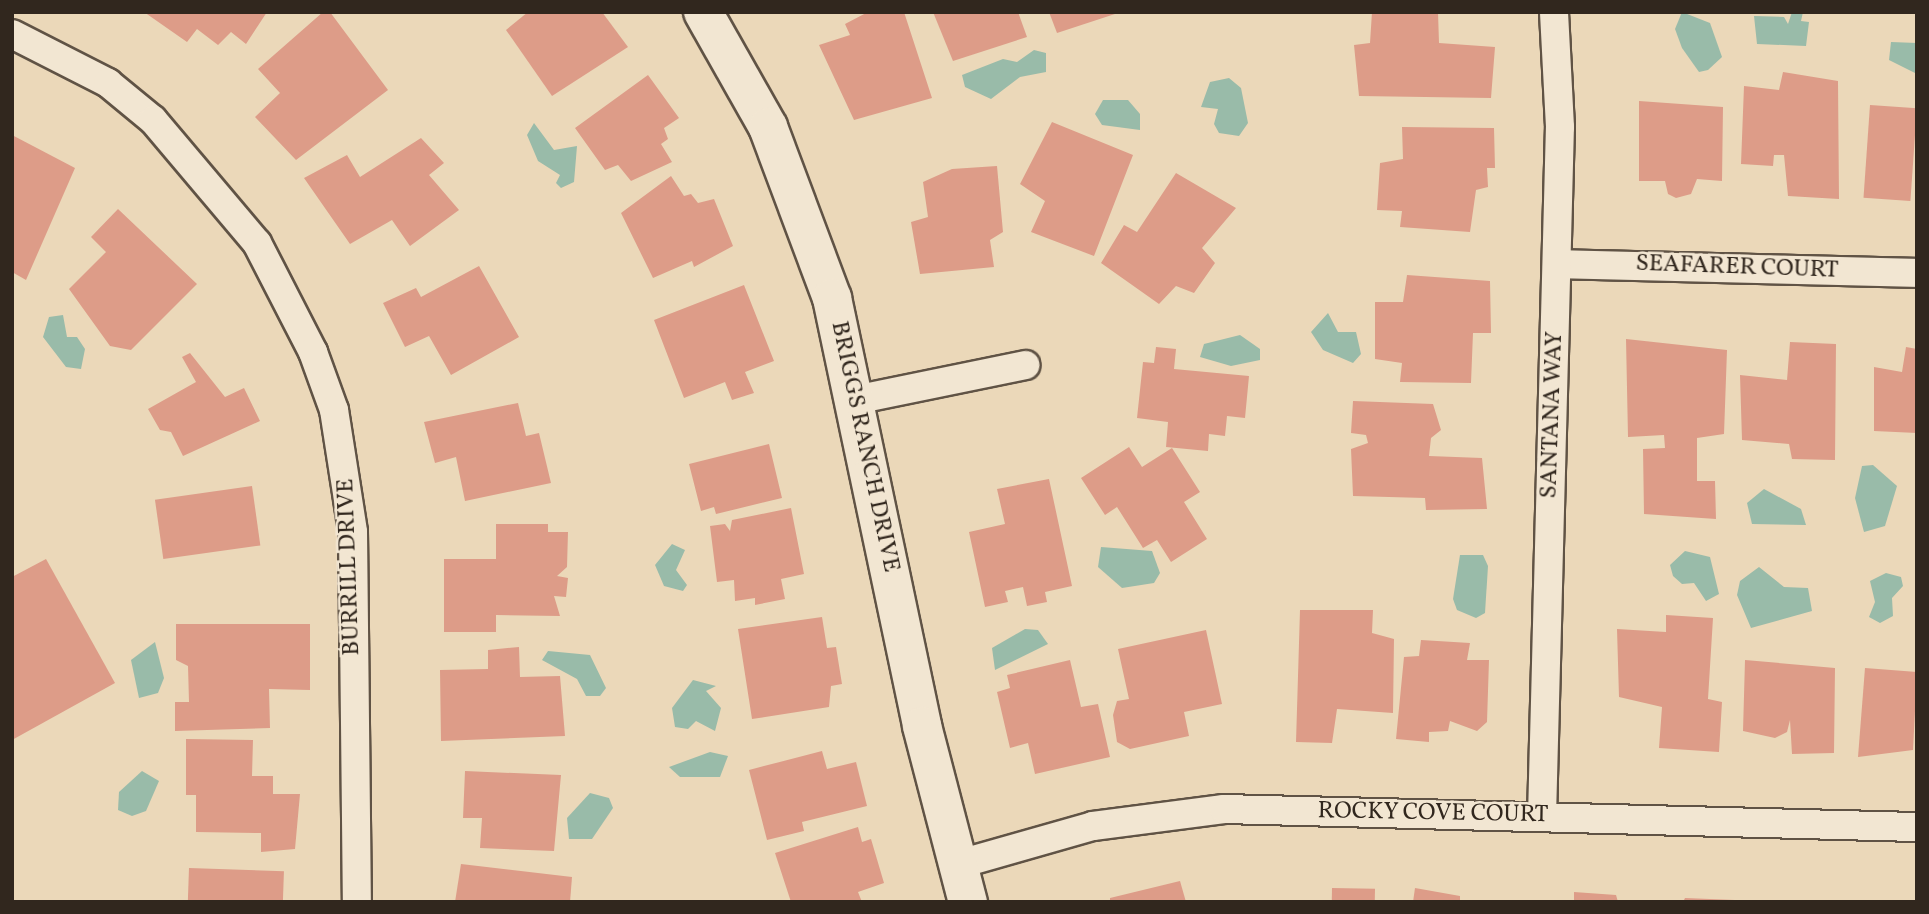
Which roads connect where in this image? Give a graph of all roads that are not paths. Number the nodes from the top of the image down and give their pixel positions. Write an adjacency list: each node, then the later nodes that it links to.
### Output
1 (703, 12): 7 (street, BRIGGS RANCH DRIVE)
2 (1554, 12): 4 (street, SANTANA WAY)
3 (12, 34): 11 (street, BURRILL DRIVE)
4 (1557, 264): 5 (street, SEAFARER COURT); 8 (street, SANTANA WAY)
5 (1917, 273)
6 (1025, 365): 7 (street)
7 (855, 401): 10 (street, BRIGGS RANCH DRIVE)
8 (1542, 817): 9 (street, ROCKY COVE COURT); 10 (street, ROCKY COVE COURT)
9 (1917, 827)
10 (957, 865): 12 (street, BRIGGS RANCH DRIVE)
11 (357, 902)
12 (968, 902)

